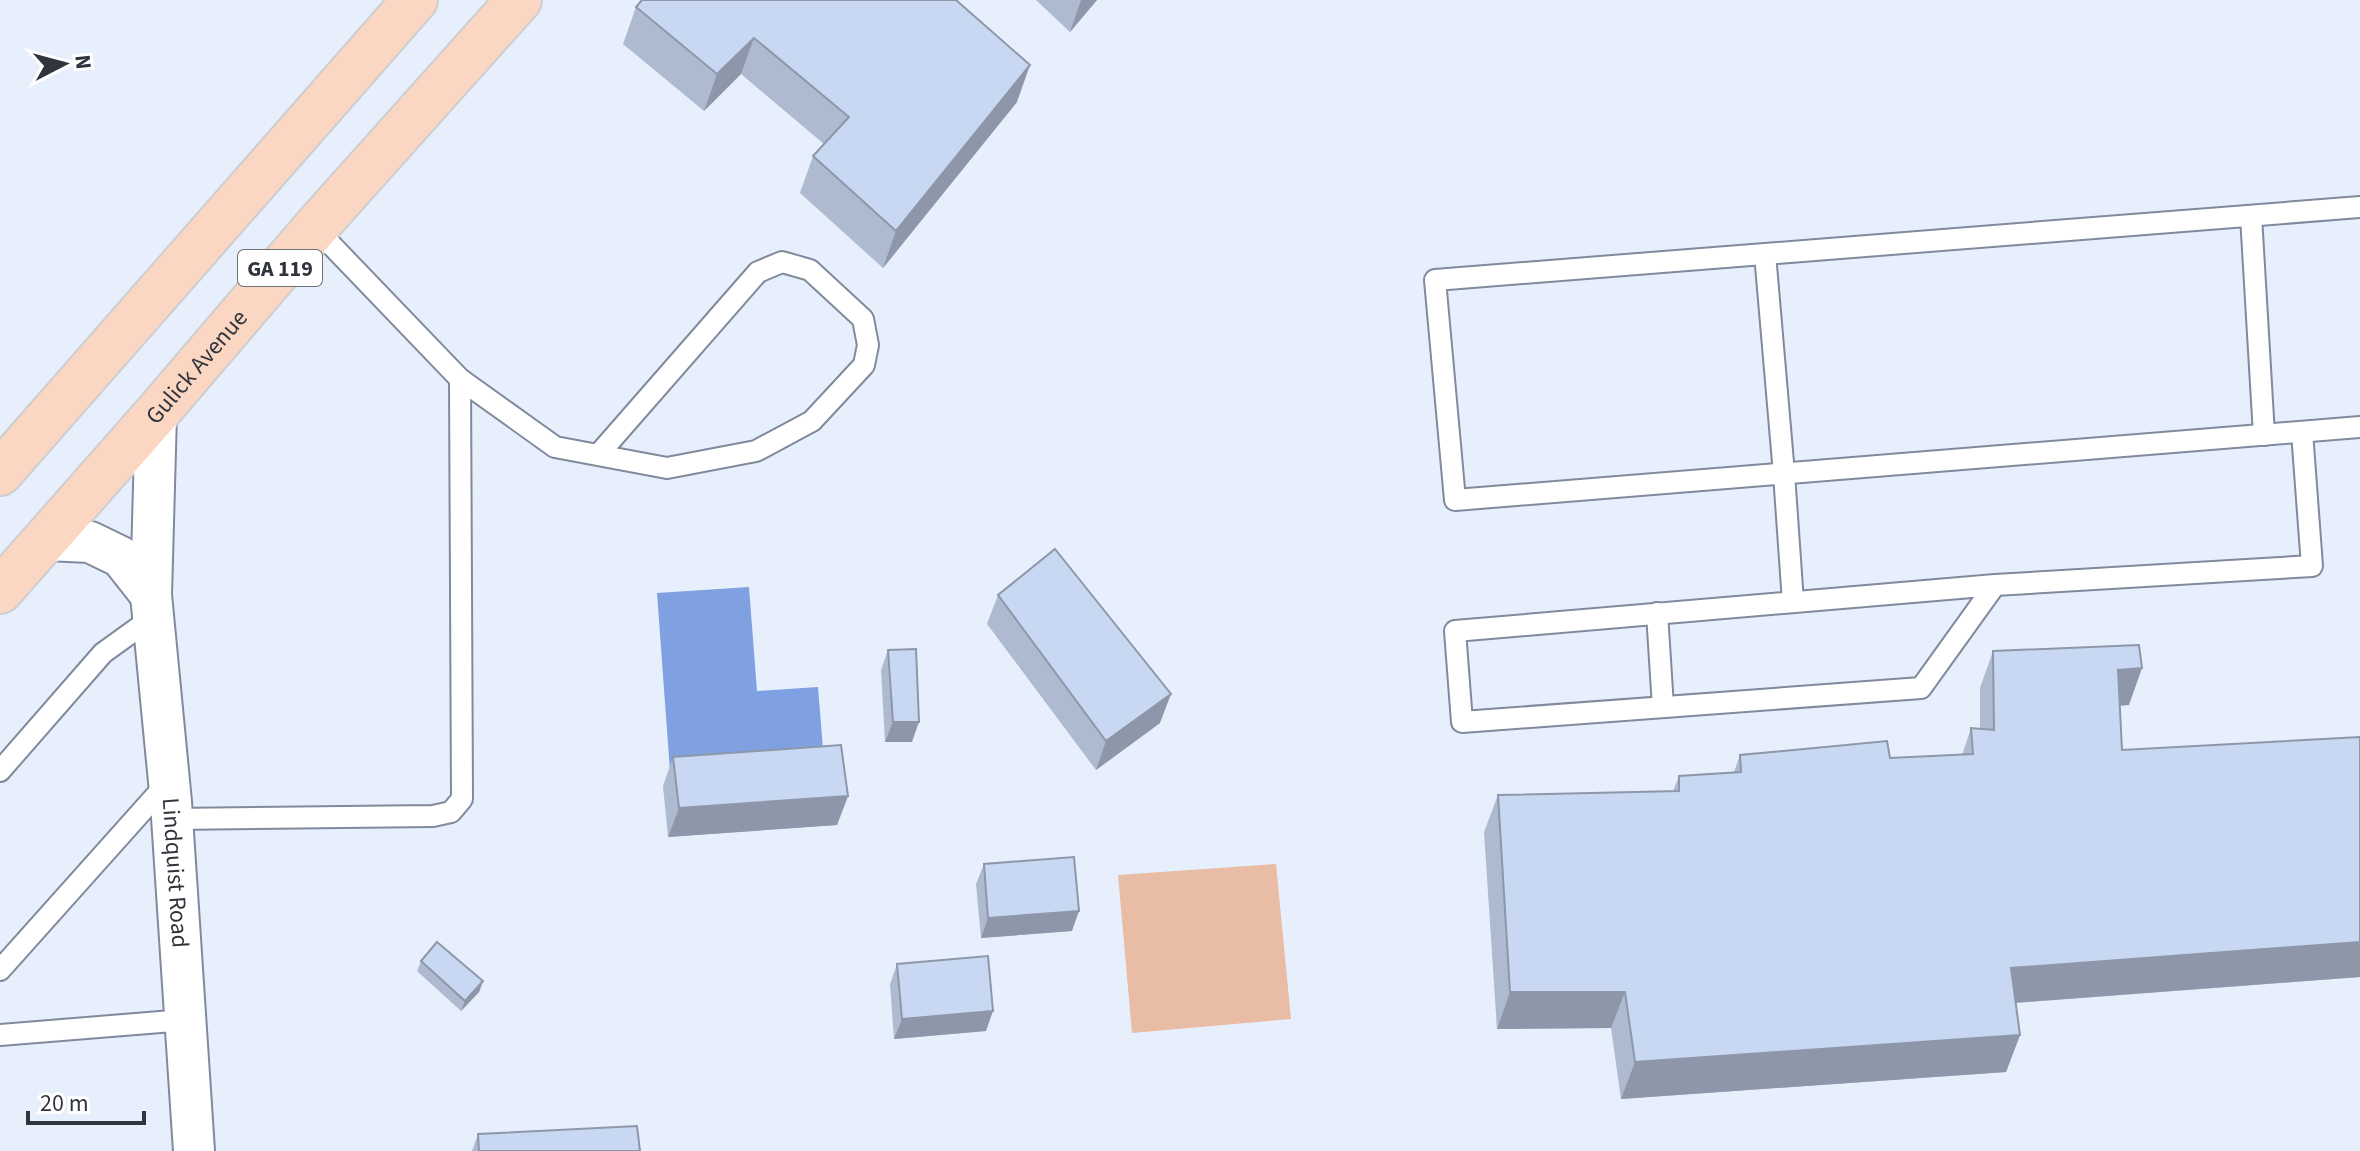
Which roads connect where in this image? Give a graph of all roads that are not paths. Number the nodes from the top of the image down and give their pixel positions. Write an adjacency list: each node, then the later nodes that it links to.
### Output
1 (415, 0): 13 (main road, GA 119)
2 (519, 0): 5 (main road, Gulick Avenue / GA 119)
3 (2360, 207): 4 (lane)
4 (2251, 216): 6 (lane); 11 (lane)
5 (315, 228): 7 (lane); 8 (main road, Gulick Avenue / GA 119)
6 (1765, 254): 14 (lane); 14 (lane)
7 (460, 379): 12 (lane); 23 (lane)
8 (156, 414): 15 (main road, Gulick Avenue / GA 119); 19 (street, Lindquist Road)
9 (2360, 427): 10 (lane)
10 (2302, 432): 11 (lane); 16 (lane)
11 (2264, 435): 14 (lane)
12 (598, 455): 12 (lane)
13 (0, 473)
14 (1784, 474): 18 (lane)
15 (46, 540): 17 (main road, Gulick Avenue / GA 119); 19 (street)
16 (1995, 585): 18 (lane); 21 (lane)
17 (0, 591)
18 (1793, 602): 20 (lane)
19 (152, 606): 22 (lane); 23 (street, Lindquist Road)
20 (1657, 613): 21 (lane); 21 (lane)
21 (1663, 707)
22 (0, 771)
23 (170, 800): 24 (lane); 25 (street, Lindquist Road)
24 (0, 970)
25 (185, 1020): 26 (lane); 27 (street, Lindquist Road)
26 (0, 1035)
27 (194, 1151)

